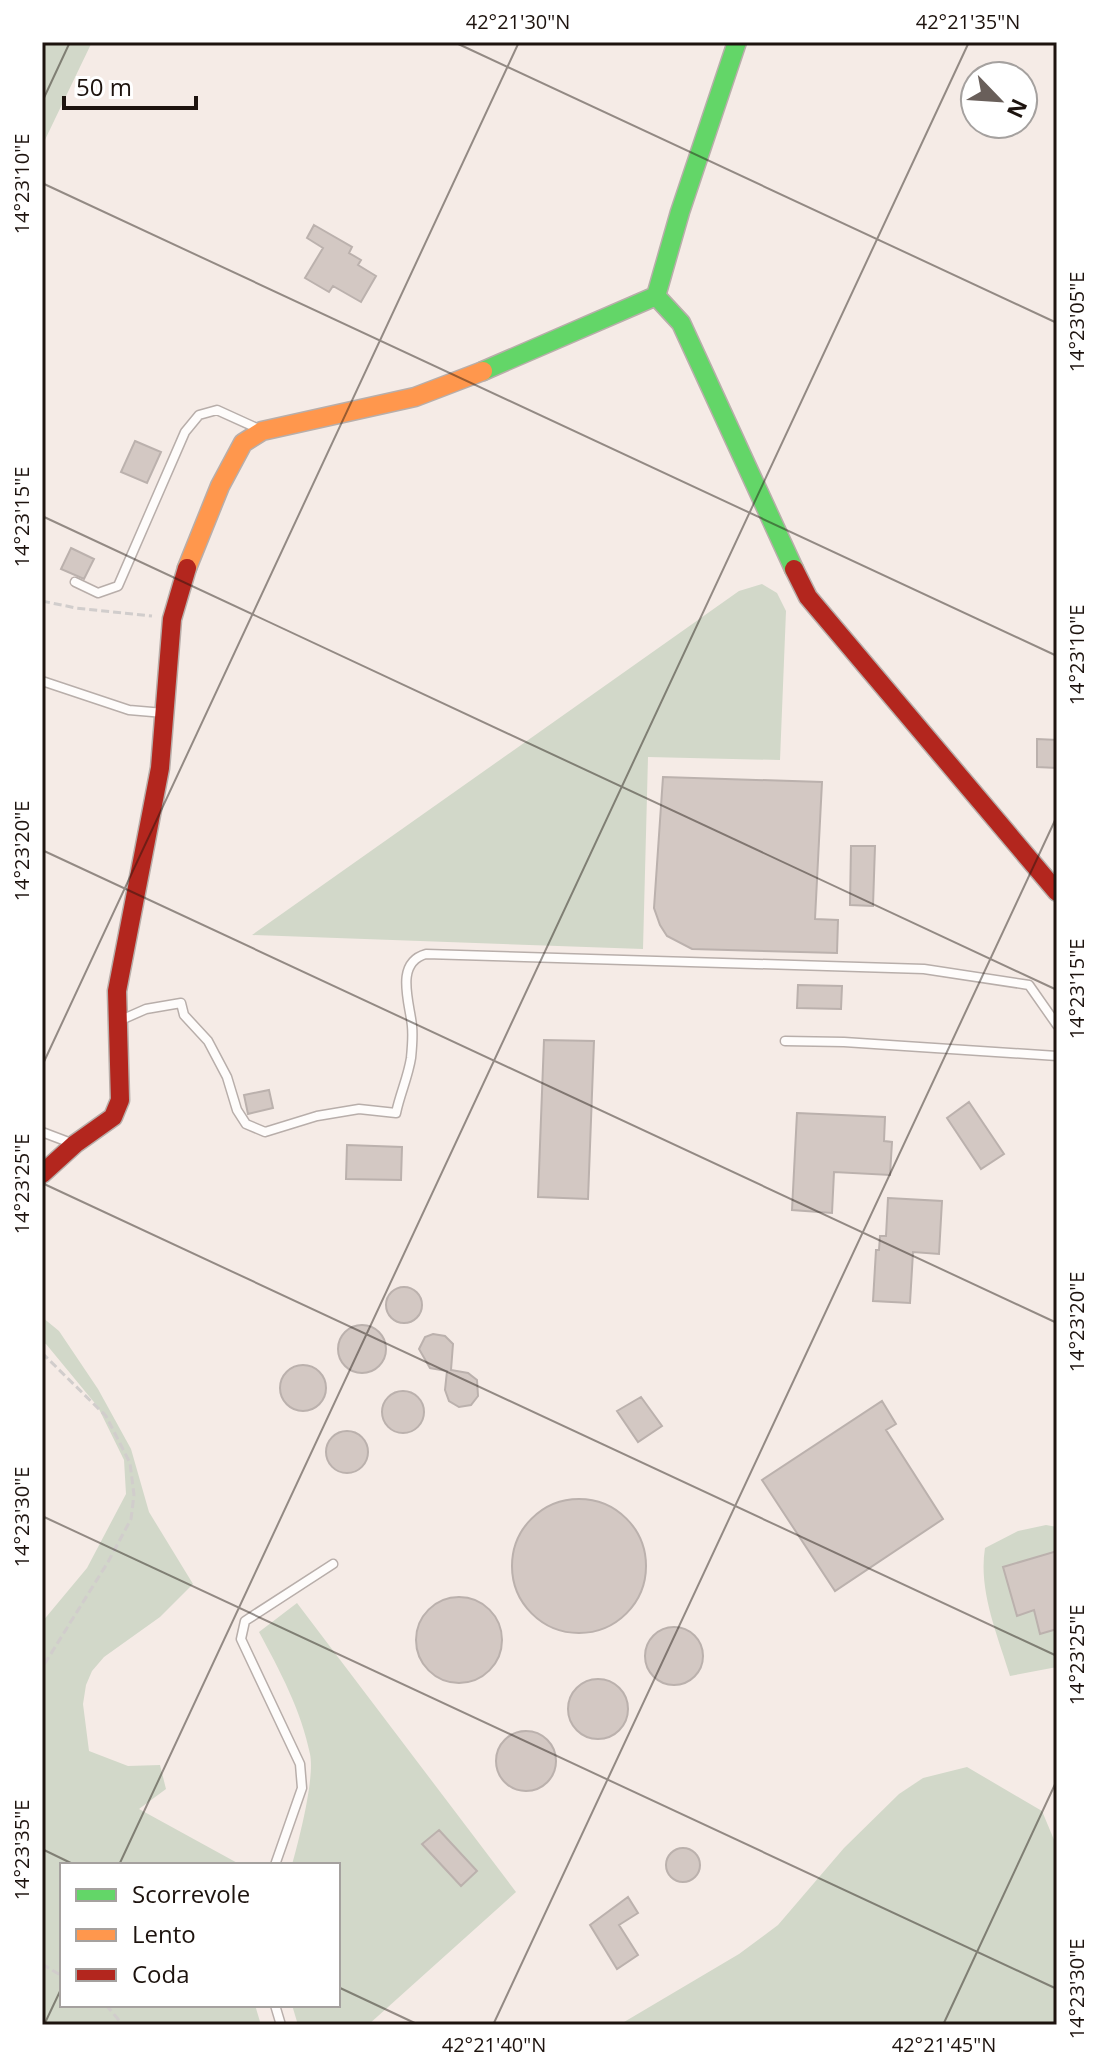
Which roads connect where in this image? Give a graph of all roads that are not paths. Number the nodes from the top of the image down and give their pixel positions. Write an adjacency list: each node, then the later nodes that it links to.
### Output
1 (737, 42): 2 (street)
2 (656, 296): 3 (street); 7 (street)
3 (262, 431): 4 (lane); 6 (street)
4 (75, 582)
5 (42, 681): 6 (lane)
6 (165, 713): 8 (street)
7 (1057, 892)
8 (118, 1021): 9 (lane); 13 (street)
9 (1057, 1025)
10 (785, 1041): 11 (lane)
11 (1057, 1056)
12 (42, 1132): 13 (lane)
13 (75, 1144): 14 (street)
14 (42, 1174)
15 (333, 1564): 16 (lane)
16 (276, 1863)

